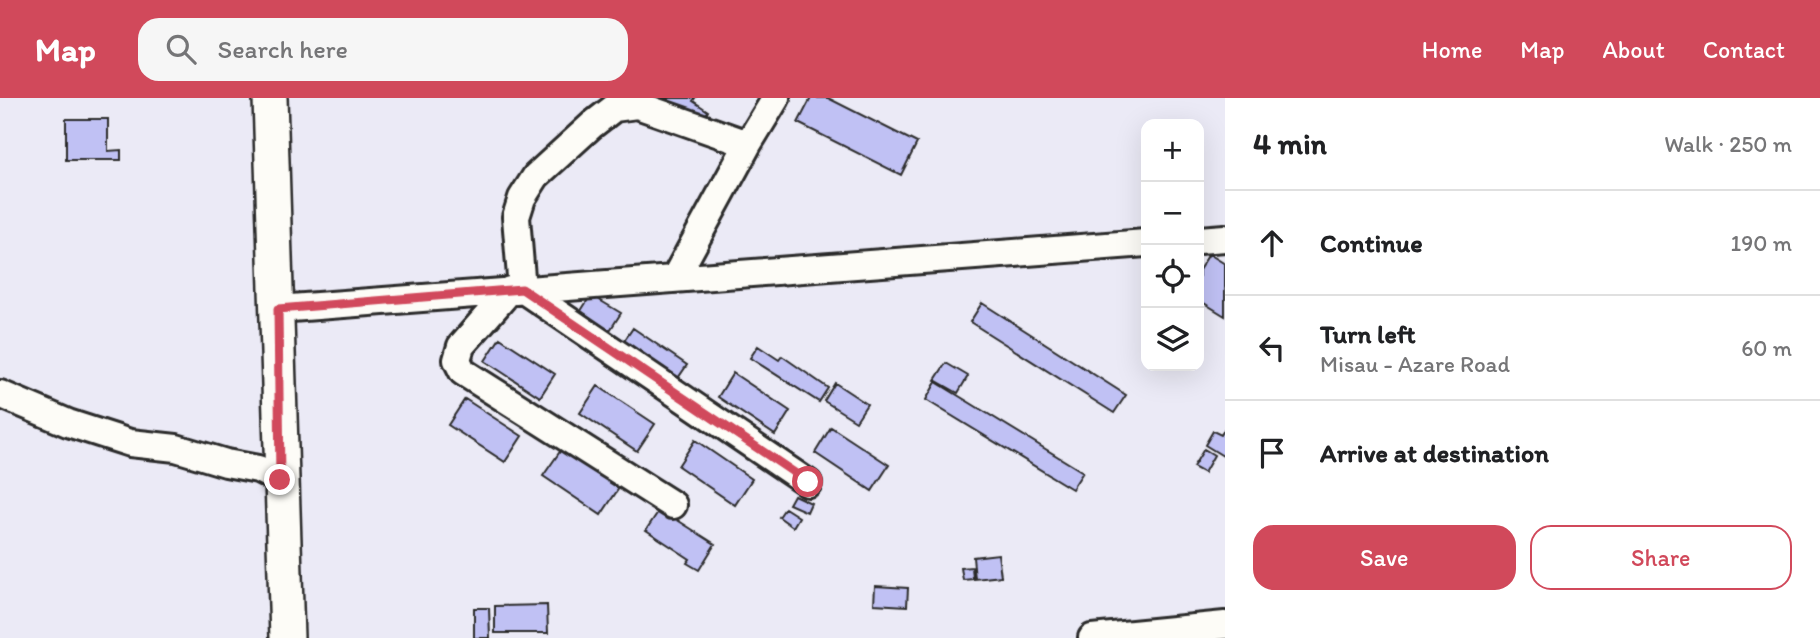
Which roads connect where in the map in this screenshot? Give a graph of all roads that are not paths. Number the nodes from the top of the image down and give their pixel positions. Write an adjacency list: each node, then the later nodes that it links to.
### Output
1 (270, 98): 9 (main road)
2 (776, 98): 3 (street)
3 (748, 144): 7 (street); 8 (street)
4 (1225, 238): 5 (street)
5 (1204, 240)
6 (1141, 243): 7 (street)
7 (675, 278): 8 (street)
8 (516, 290): 9 (street); 12 (street); 13 (street)
9 (278, 309): 11 (main road)
10 (0, 394): 11 (street)
11 (280, 480): 15 (main road)
12 (808, 482)
13 (673, 505)
14 (1225, 625): 16 (street)
15 (286, 638)
16 (1092, 638)

